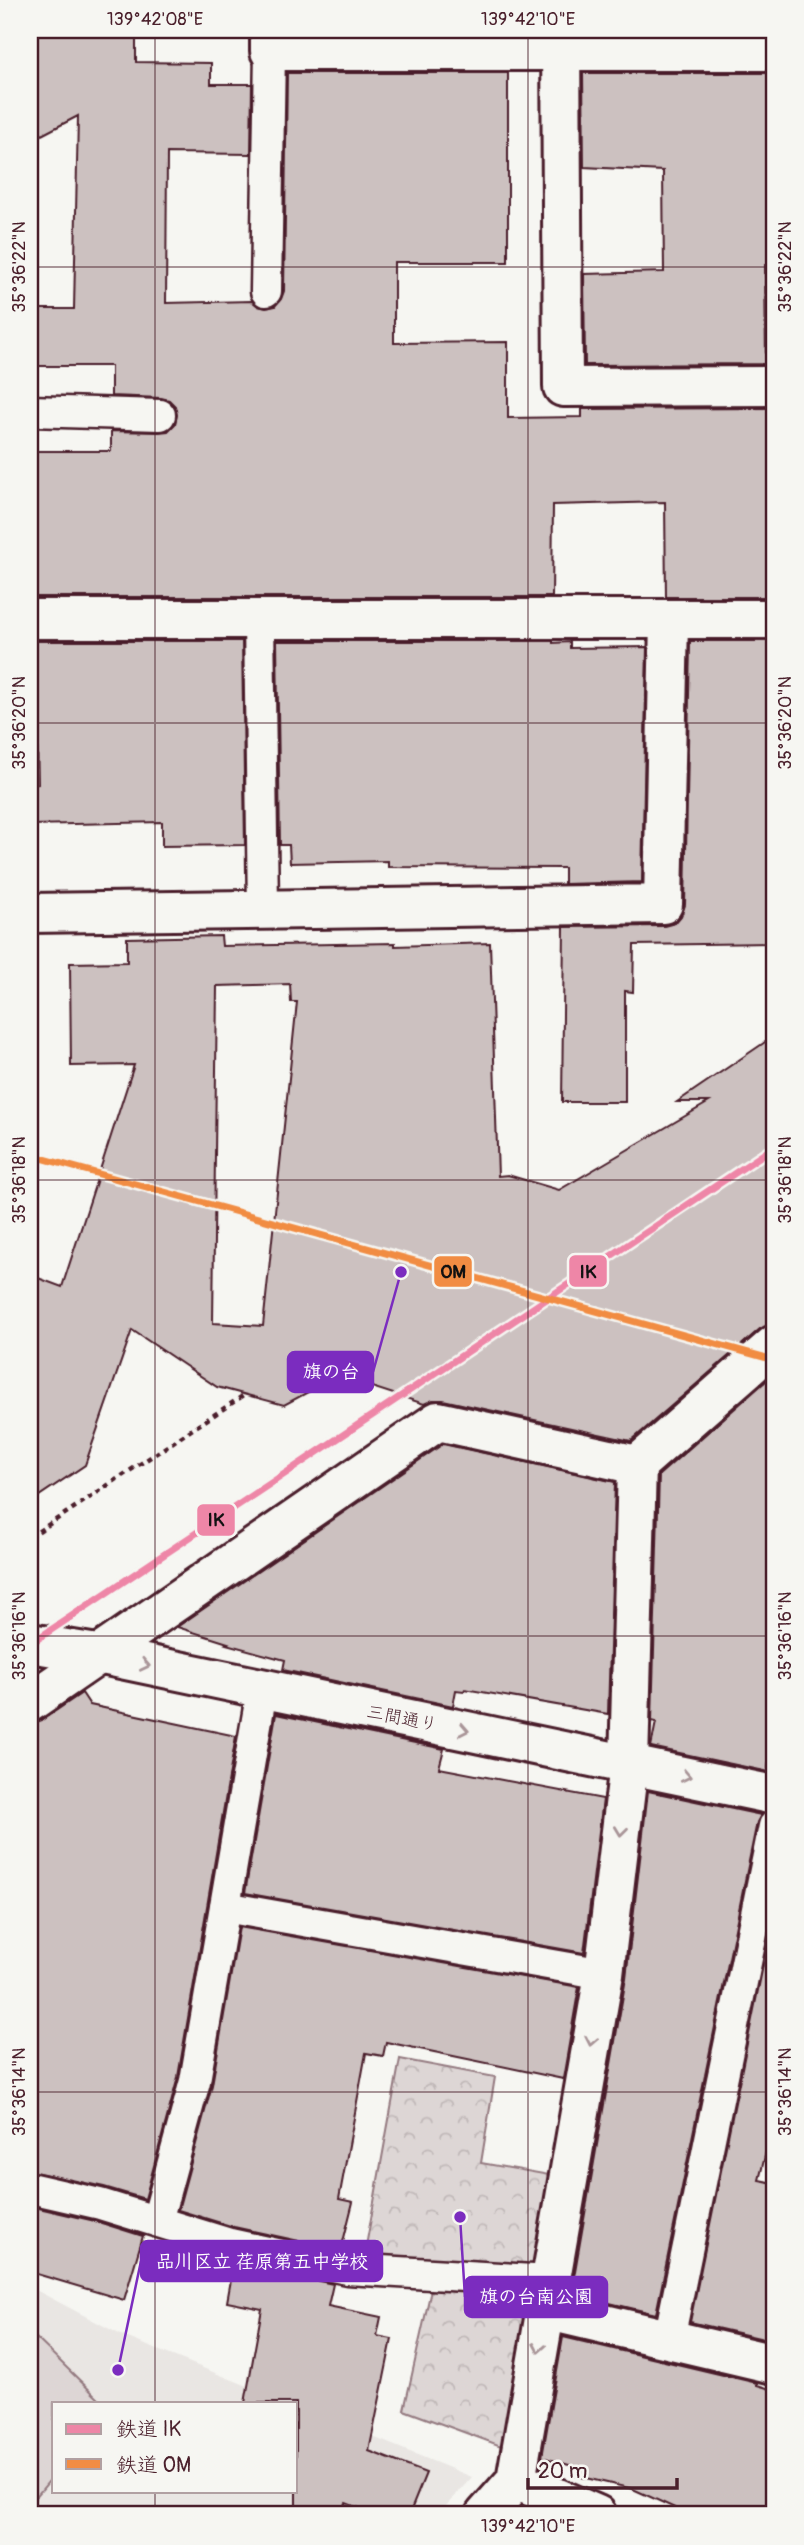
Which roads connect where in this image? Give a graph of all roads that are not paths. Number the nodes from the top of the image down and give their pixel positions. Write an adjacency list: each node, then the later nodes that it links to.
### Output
1 (270, 40): 2 (street); 4 (lane)
2 (561, 40): 3 (street); 5 (street)
3 (774, 51)
4 (266, 291)
5 (774, 386)
6 (30, 411): 7 (lane)
7 (160, 415)
8 (30, 619): 10 (street)
9 (774, 619): 11 (street)
10 (259, 620): 11 (street); 12 (lane)
11 (669, 620): 12 (street)
12 (263, 909): 13 (street)
13 (30, 913)
14 (774, 1345): 15 (street)
15 (637, 1465): 17 (street); 20 (street)
16 (30, 1643): 17 (street, 三間通り)
17 (97, 1654): 18 (street, 三間通り, one-way to 18); 19 (street)
18 (262, 1690): 20 (street, 三間通り, one-way to 20); 23 (lane)
19 (30, 1702)
20 (629, 1764): 21 (street, 三間通り, one-way to 21); 24 (street, one-way to 24)
21 (774, 1795)
22 (774, 1826): 28 (lane)
23 (225, 1907): 24 (lane); 26 (lane)
24 (604, 1974): 27 (street, one-way to 27)
25 (30, 2188): 26 (lane)
26 (157, 2221): 27 (lane)
27 (548, 2295): 28 (street); 30 (street, one-way to 30)
28 (669, 2339): 29 (street)
29 (774, 2364)
30 (516, 2480): 31 (street); 32 (street)
31 (485, 2515)
32 (597, 2515)

